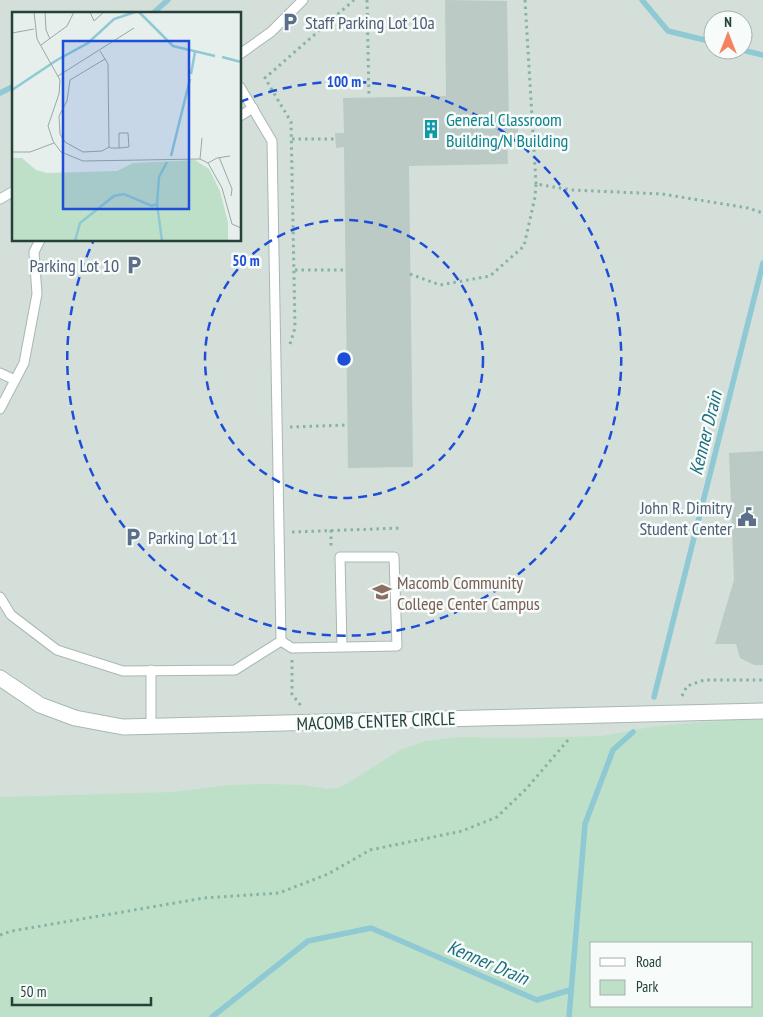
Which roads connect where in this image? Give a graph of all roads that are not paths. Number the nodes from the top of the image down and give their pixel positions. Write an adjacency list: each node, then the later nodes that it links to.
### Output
1 (303, 0): 2 (lane)
2 (241, 53)
3 (241, 89): 4 (lane)
4 (253, 108): 5 (lane); 13 (lane)
5 (241, 115)
6 (12, 192): 7 (lane)
7 (0, 199)
8 (40, 241): 10 (lane)
9 (0, 373): 10 (lane)
10 (15, 380): 11 (lane)
11 (0, 409)
12 (0, 597): 15 (lane)
13 (281, 641): 14 (lane); 15 (lane)
14 (342, 647): 14 (lane)
15 (151, 670): 18 (lane)
16 (0, 678): 18 (street, MACOMB CENTER CIRCLE)
17 (763, 711): 18 (street, MACOMB CENTER CIRCLE)
18 (151, 728)

